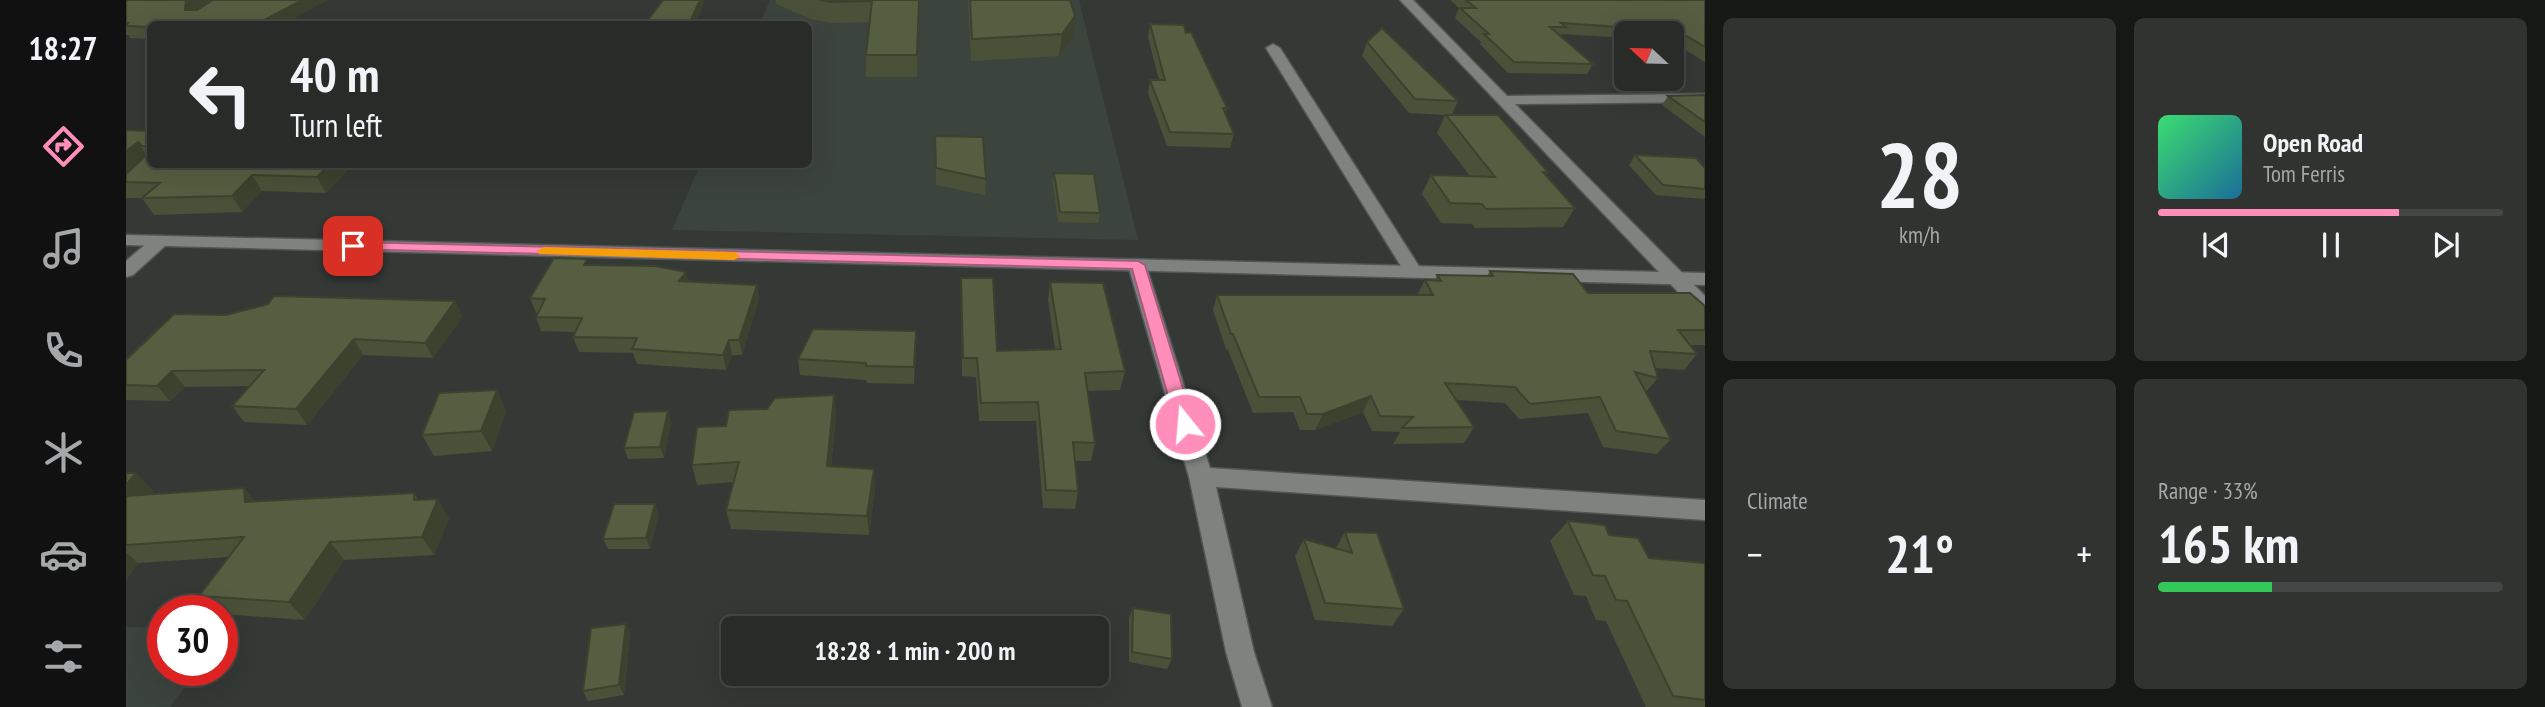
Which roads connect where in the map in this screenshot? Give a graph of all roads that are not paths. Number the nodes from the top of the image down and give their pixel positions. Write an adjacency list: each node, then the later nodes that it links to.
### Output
1 (1406, 0): 4 (street)
2 (1273, 48): 9 (street)
3 (1705, 98): 4 (street)
4 (1503, 100): 10 (street)
5 (126, 240): 6 (street)
6 (160, 241): 7 (street); 8 (street)
7 (1138, 265): 9 (street); 13 (street)
8 (126, 271)
9 (1413, 271): 10 (street)
10 (1676, 278): 11 (street); 12 (street)
11 (1705, 279)
12 (1705, 307)
13 (1201, 477): 14 (street); 15 (street)
14 (1705, 510)
15 (1256, 707)

